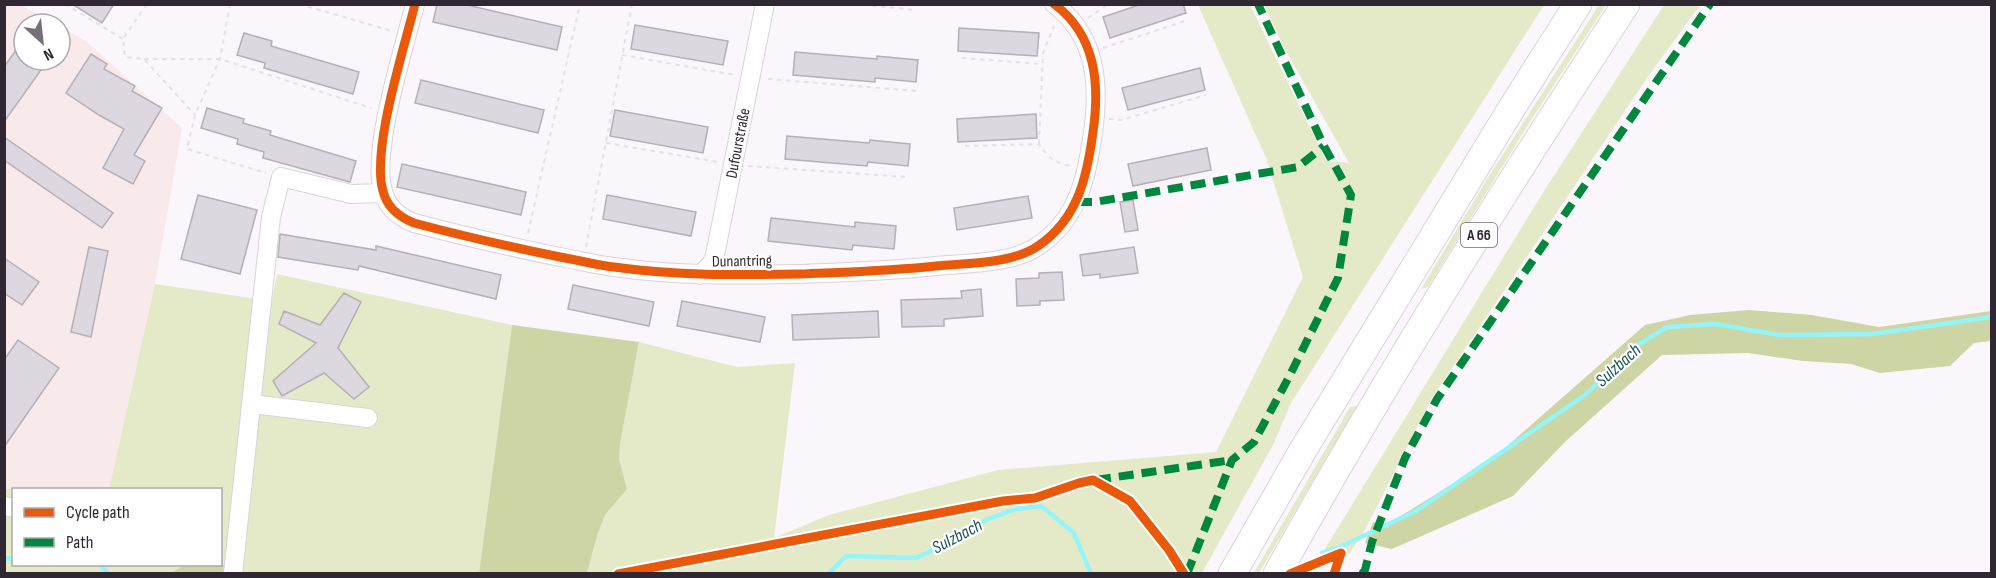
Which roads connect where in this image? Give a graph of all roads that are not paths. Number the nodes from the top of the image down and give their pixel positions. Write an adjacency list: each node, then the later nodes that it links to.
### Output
1 (415, 4): 6 (street)
2 (765, 4): 7 (street, Dufourstraße)
3 (1578, 4): 11 (highway, A 66)
4 (1626, 4): 12 (highway, A 66)
5 (1056, 6): 7 (street, Dunantring)
6 (383, 193): 7 (street, Dunantring); 8 (street)
7 (700, 275)
8 (252, 404): 9 (street); 10 (street)
9 (368, 418)
10 (229, 563)
11 (1232, 573)
12 (1277, 573)

